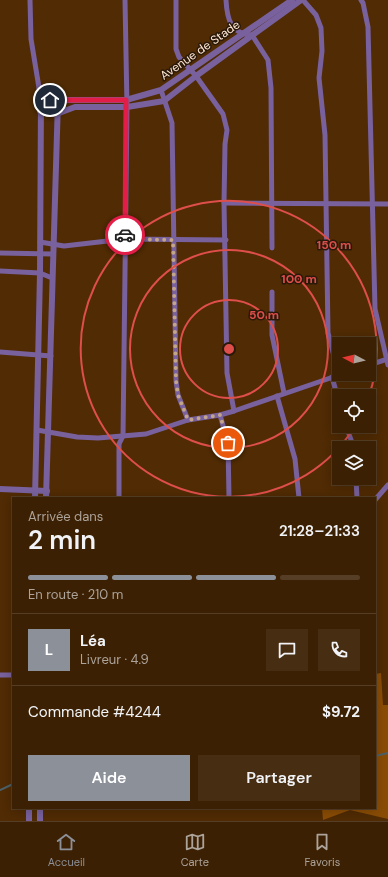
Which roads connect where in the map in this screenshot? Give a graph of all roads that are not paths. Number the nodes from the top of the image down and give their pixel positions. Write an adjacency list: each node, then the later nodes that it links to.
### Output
1 (30, 0): 12 (street)
2 (125, 0): 16 (street)
3 (176, 0): 10 (street)
4 (226, 0): 8 (street)
5 (292, 0): 8 (street, Avenue de Stade)
6 (302, 0): 9 (street); 23 (street)
7 (361, 0): 24 (street)
8 (241, 34): 9 (street); 10 (street, Avenue de Stade)
9 (252, 35): 11 (street); 22 (street)
10 (191, 70): 11 (street); 13 (street, Avenue de Stade)
11 (196, 76): 17 (street); 21 (street)
12 (39, 88): 14 (street); 15 (street)
13 (160, 90): 16 (street, Avenue de Stade); 17 (street)
14 (41, 100): 15 (street, Avenue de Stade); 19 (street)
15 (58, 100): 16 (street, Avenue de Stade); 20 (street)
16 (126, 100): 18 (street)
17 (164, 101): 18 (street); 27 (street)
18 (127, 108): 20 (street); 26 (street)
19 (40, 111): 20 (street); 29 (street)
20 (59, 113): 30 (street)
21 (224, 203): 22 (street); 28 (street)
22 (272, 204): 23 (street); 31 (street)
23 (326, 204): 24 (street); 39 (street)
24 (372, 204): 25 (street); 43 (street)
25 (388, 204)
26 (125, 239): 27 (street); 30 (street); 54 (street)
27 (173, 240): 28 (street); 51 (street)
28 (226, 240): 49 (street)
29 (40, 242): 30 (street); 33 (street)
30 (55, 245): 34 (street)
31 (272, 248)
32 (0, 253): 33 (street)
33 (40, 254): 34 (street); 36 (street)
34 (53, 254): 37 (street)
35 (0, 271): 36 (street)
36 (40, 273): 37 (street); 41 (street)
37 (52, 278): 42 (street)
38 (272, 292): 47 (street)
39 (332, 347)
40 (0, 352): 41 (street)
41 (38, 355): 42 (street); 52 (street)
42 (51, 356): 53 (street)
43 (387, 359): 44 (street); 45 (street)
44 (376, 363)
45 (388, 365)
46 (332, 377): 47 (street)
47 (284, 393): 48 (street)
48 (277, 396): 49 (street); 64 (street)
49 (234, 411): 50 (street)
50 (220, 415): 51 (street); 63 (street)
51 (188, 420): 54 (street)
52 (37, 430): 53 (street); 58 (street)
53 (50, 431): 54 (street); 59 (street)
54 (123, 436): 62 (street)
55 (356, 485): 65 (street)
56 (388, 485): 66 (street)
57 (0, 489): 58 (street)
58 (36, 490): 59 (street); 60 (street)
59 (47, 491): 61 (street)
60 (35, 497)
61 (46, 497)
62 (119, 497)
63 (229, 497)
64 (299, 497)
65 (357, 497)
66 (376, 499)
67 (0, 675): 68 (street)
68 (12, 675)
69 (29, 809): 71 (street)
70 (40, 809): 72 (street)
71 (29, 821)
72 (40, 821)

